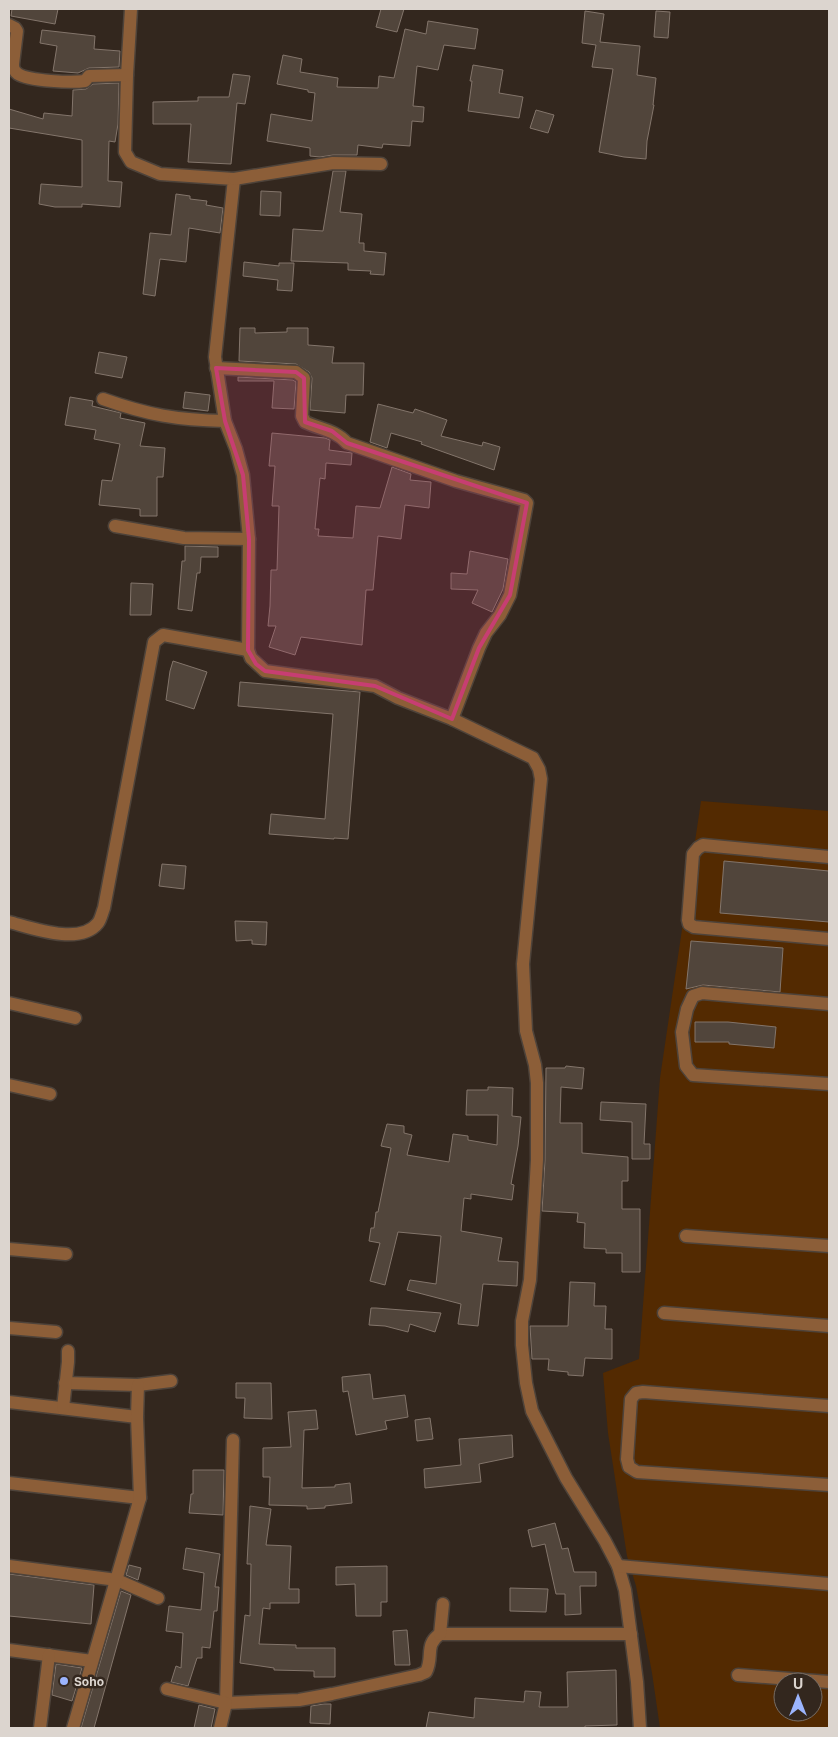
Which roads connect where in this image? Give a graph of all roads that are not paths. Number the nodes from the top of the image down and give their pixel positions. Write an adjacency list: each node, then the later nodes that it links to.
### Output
1 (131, 9): 3 (street)
2 (9, 25): 3 (street)
3 (127, 75): 5 (street)
4 (381, 164): 5 (street)
5 (234, 179): 6 (street)
6 (216, 368): 8 (street); 12 (street)
7 (103, 399): 8 (street)
8 (225, 421): 10 (street)
9 (115, 526): 10 (street)
10 (249, 539): 11 (street)
11 (248, 650): 12 (street); 14 (street)
12 (452, 719): 43 (street)
13 (829, 857): 15 (street)
14 (9, 922)
15 (829, 940)
16 (9, 1003): 18 (street)
17 (829, 1004): 19 (street)
18 (75, 1018)
19 (829, 1084)
20 (9, 1086): 21 (street)
21 (50, 1094)
22 (686, 1236): 23 (street)
23 (829, 1246)
24 (9, 1248): 25 (street)
25 (66, 1254)
26 (664, 1313): 27 (street)
27 (829, 1326)
28 (9, 1328): 29 (street)
29 (56, 1332)
30 (68, 1351): 32 (street)
31 (171, 1381): 33 (street)
32 (65, 1383): 33 (street); 36 (street)
33 (138, 1385): 37 (street)
34 (9, 1402): 36 (street)
35 (829, 1406): 40 (street)
36 (63, 1408): 37 (street)
37 (137, 1417): 41 (street)
38 (233, 1440): 56 (street)
39 (9, 1482): 41 (street)
40 (829, 1485)
41 (140, 1498): 44 (street)
42 (9, 1566): 44 (street)
43 (618, 1566): 45 (street); 49 (street)
44 (117, 1580): 46 (street); 52 (street)
45 (829, 1584)
46 (158, 1598)
47 (443, 1604): 48 (street)
48 (440, 1634): 49 (street); 56 (street)
49 (631, 1634): 60 (street)
50 (9, 1650): 51 (street)
51 (49, 1655): 52 (street); 57 (street)
52 (92, 1660): 58 (street)
53 (738, 1675): 54 (street)
54 (829, 1682)
55 (167, 1689): 56 (street)
56 (226, 1703): 59 (street)
57 (40, 1728)
58 (73, 1728)
59 (220, 1728)
60 (640, 1728)

